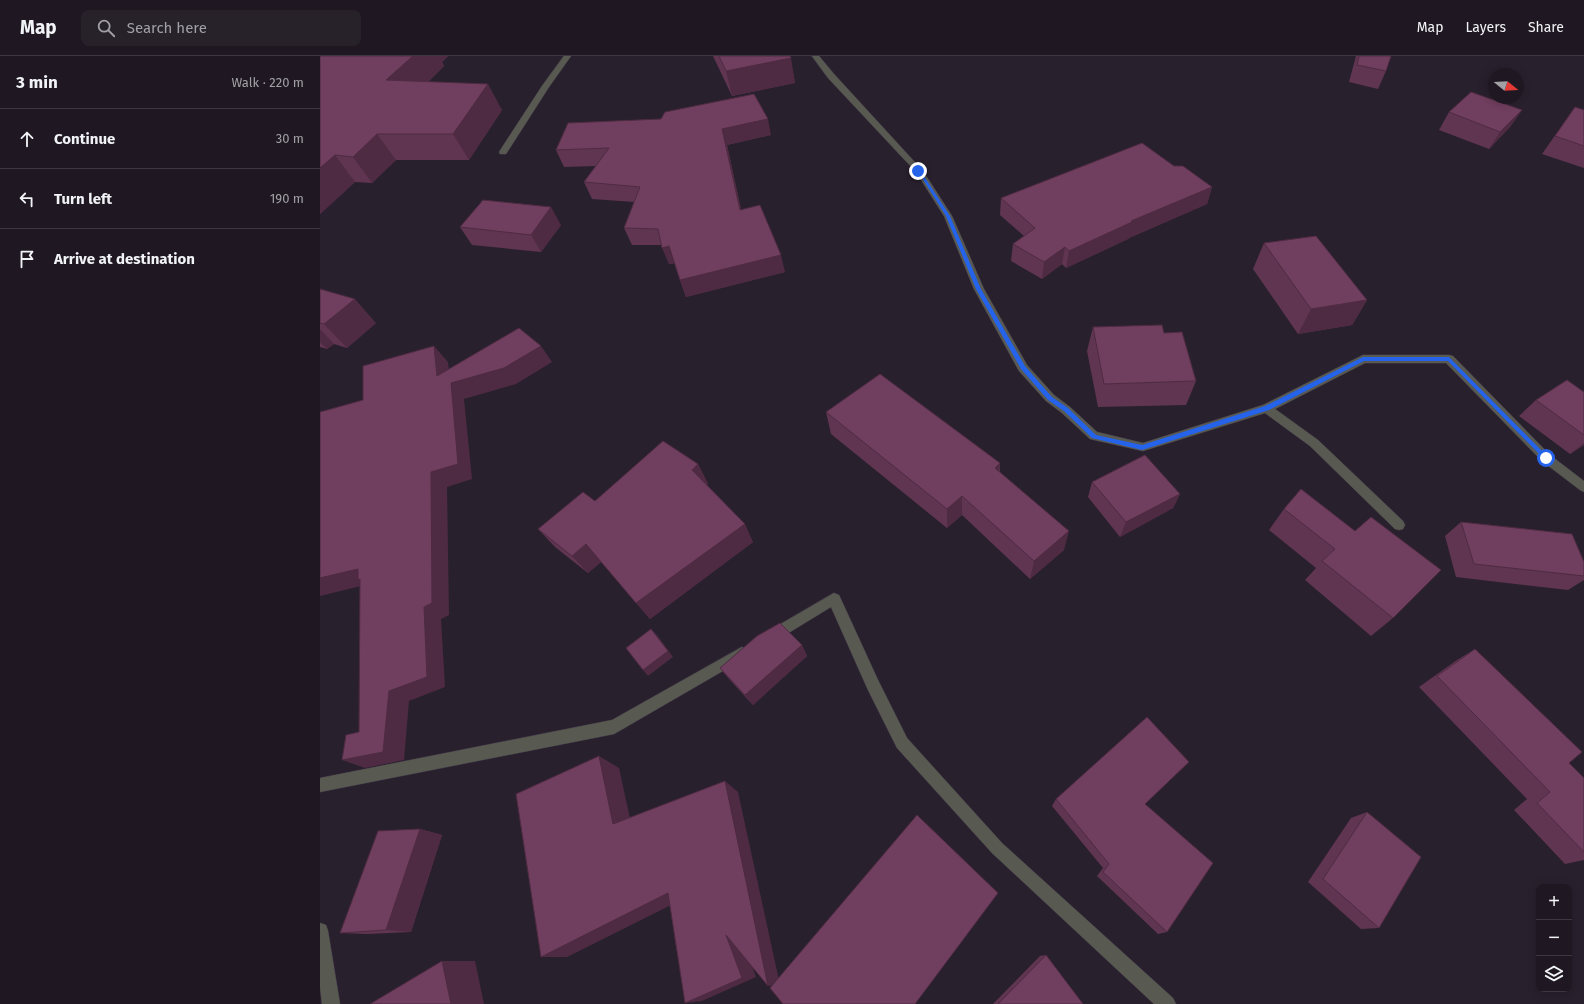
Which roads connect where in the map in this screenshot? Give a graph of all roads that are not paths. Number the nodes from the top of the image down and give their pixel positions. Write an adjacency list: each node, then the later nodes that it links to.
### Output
1 (568, 56): 3 (street)
2 (815, 56): 4 (street)
3 (503, 152)
4 (1267, 408): 5 (street); 6 (street)
5 (1584, 487)
6 (1399, 525)
7 (320, 785): 10 (street)
8 (320, 931): 9 (street)
9 (331, 1004)
10 (1167, 1004)

